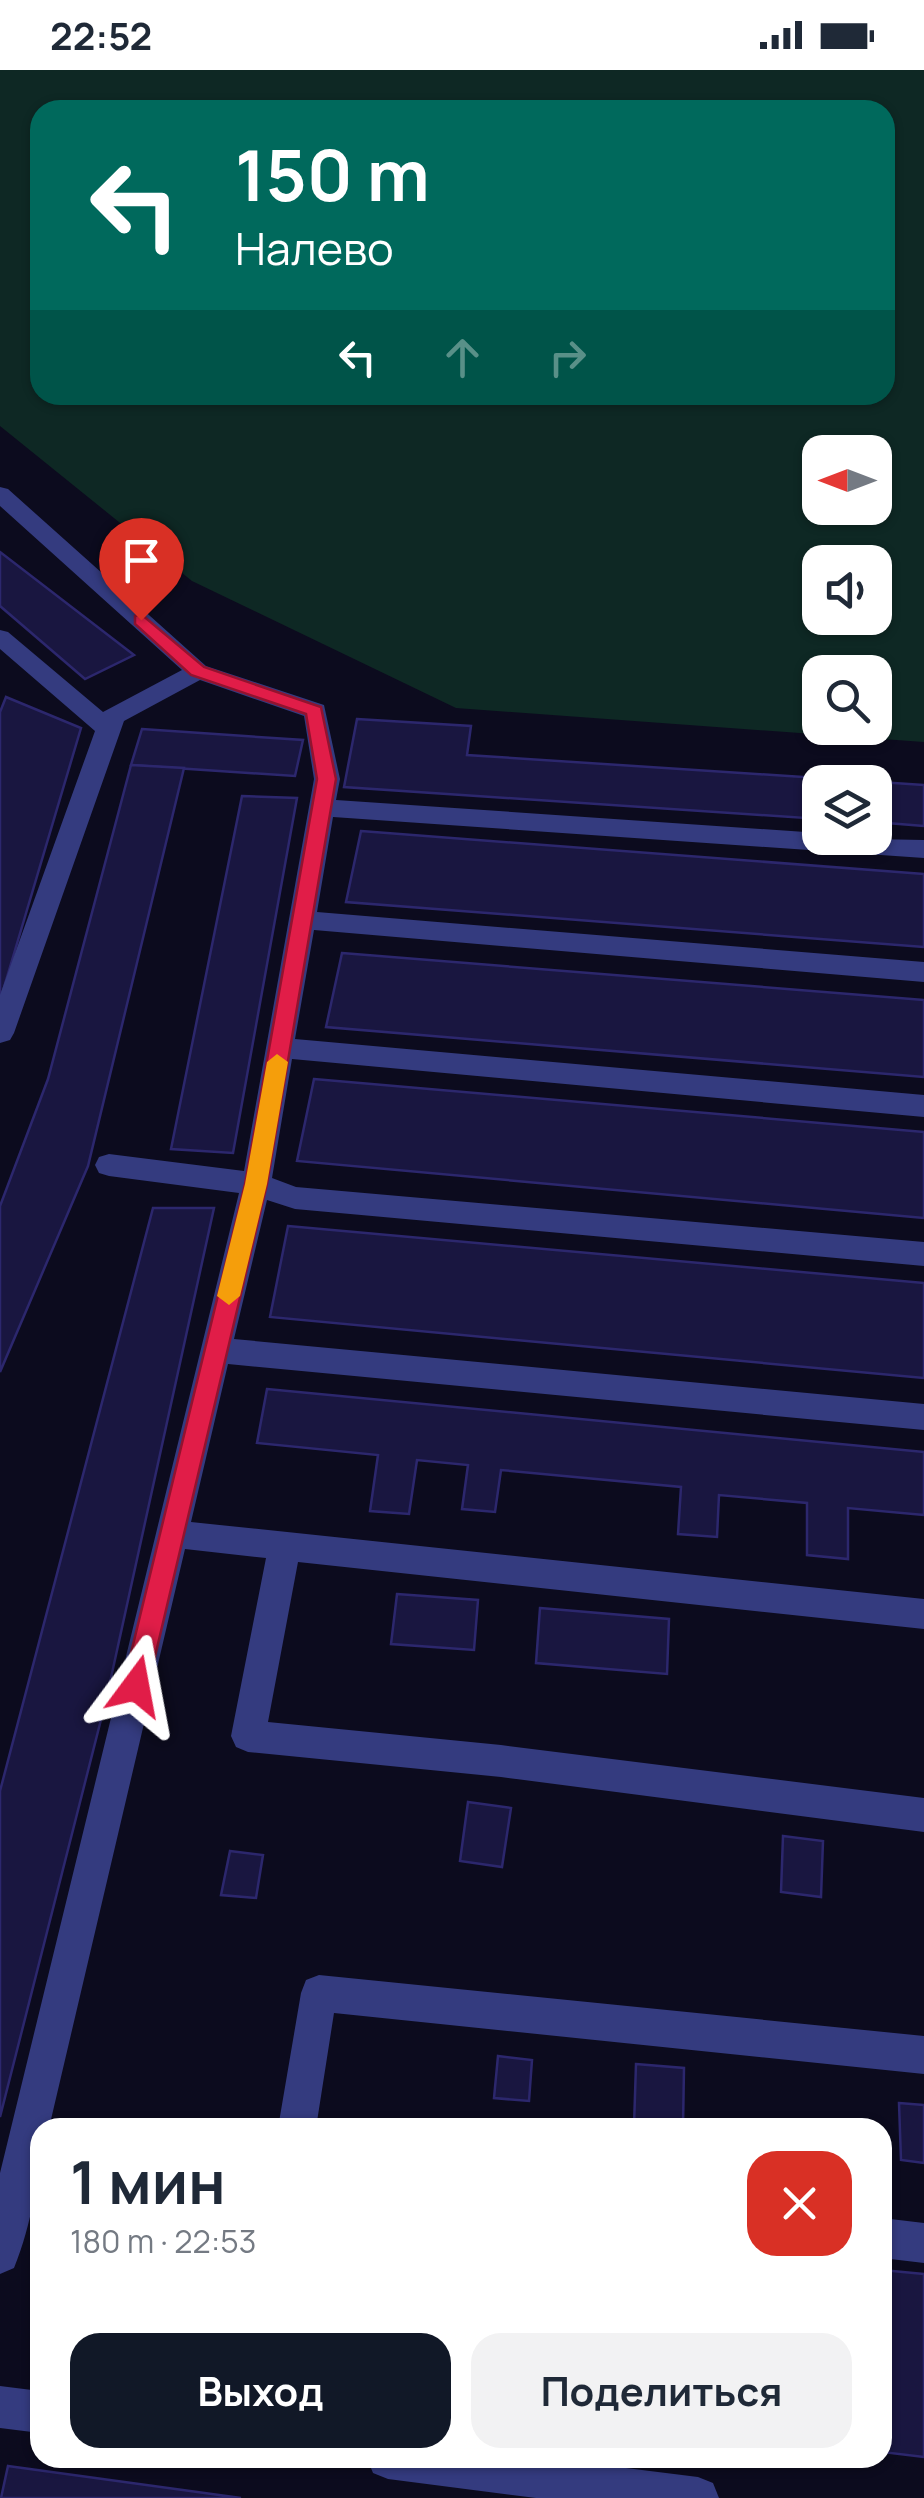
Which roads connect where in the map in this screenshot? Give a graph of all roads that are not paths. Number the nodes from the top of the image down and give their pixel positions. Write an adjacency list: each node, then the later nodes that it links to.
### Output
1 (0, 494): 3 (lane)
2 (1, 642): 4 (lane)
3 (198, 671): 4 (lane); 5 (lane)
4 (108, 730): 9 (lane)
5 (322, 808): 6 (lane); 7 (lane)
6 (924, 849)
7 (302, 920): 8 (lane); 10 (lane)
8 (924, 972)
9 (0, 1034)
10 (280, 1048): 11 (lane); 13 (lane)
11 (924, 1106)
12 (109, 1165): 13 (lane)
13 (256, 1184): 14 (lane); 15 (lane)
14 (924, 1254)
15 (216, 1350): 16 (lane); 17 (lane)
16 (924, 1417)
17 (172, 1534): 18 (lane); 22 (lane)
18 (285, 1546): 19 (lane); 20 (lane)
19 (924, 1614)
20 (924, 1815)
21 (924, 2055): 23 (lane)
22 (39, 2118)
23 (299, 2118)
24 (30, 2154): 27 (lane)
25 (892, 2239): 26 (lane)
26 (924, 2243)
27 (0, 2254)
28 (0, 2407): 29 (lane)
29 (30, 2411)
30 (466, 2468): 31 (lane)
31 (698, 2498)

